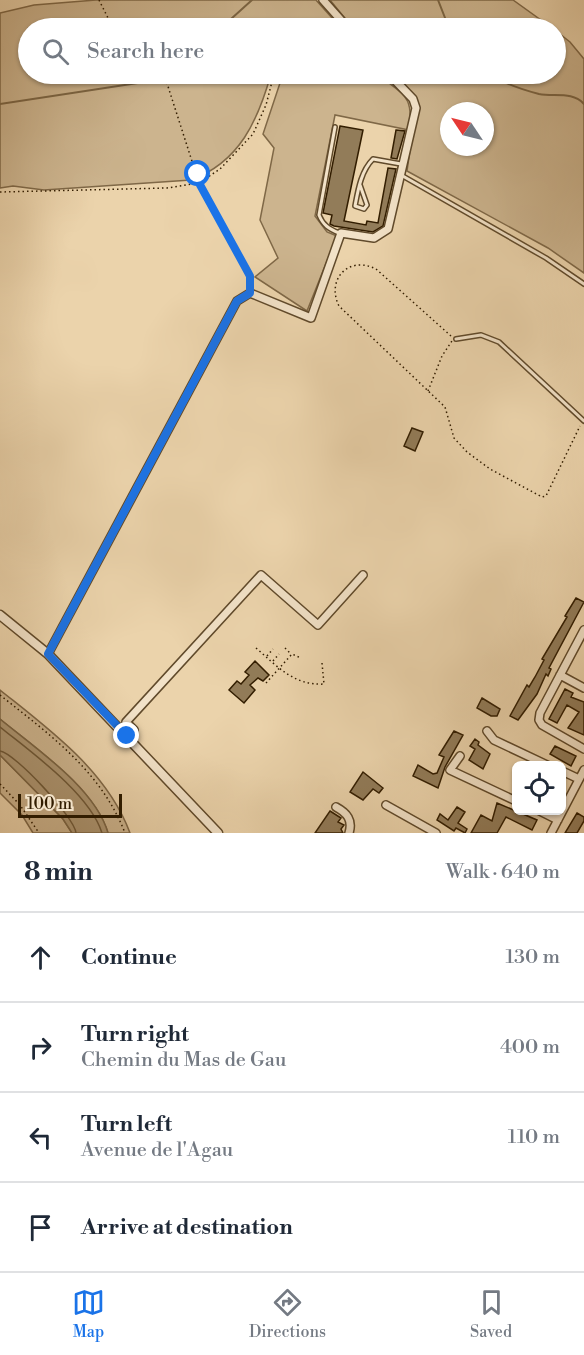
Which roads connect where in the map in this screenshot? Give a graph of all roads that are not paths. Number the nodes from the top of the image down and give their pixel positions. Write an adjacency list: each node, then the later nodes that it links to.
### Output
1 (323, 0): 2 (street)
2 (339, 18)
3 (399, 84): 5 (street)
4 (336, 127): 8 (lane)
5 (403, 165): 6 (street); 7 (lane)
6 (401, 175): 8 (street); 9 (lane)
7 (360, 185): 7 (lane)
8 (341, 233): 15 (street)
9 (584, 284)
10 (456, 339): 11 (lane)
11 (584, 422)
12 (363, 575): 19 (street)
13 (0, 615): 15 (street)
14 (584, 630): 16 (street)
15 (48, 654): 19 (street)
16 (560, 675): 17 (street); 20 (street)
17 (584, 688)
18 (487, 731): 22 (street)
19 (127, 736): 31 (street)
20 (584, 749)
21 (460, 756): 26 (street)
22 (540, 761)
23 (584, 770): 25 (street)
24 (566, 773): 25 (street)
25 (579, 779): 30 (street)
26 (512, 799)
27 (386, 805): 33 (street)
28 (336, 807): 32 (street)
29 (548, 815): 30 (street)
30 (558, 820): 34 (street)
31 (218, 833)
32 (349, 833)
33 (436, 833)
34 (551, 833)

